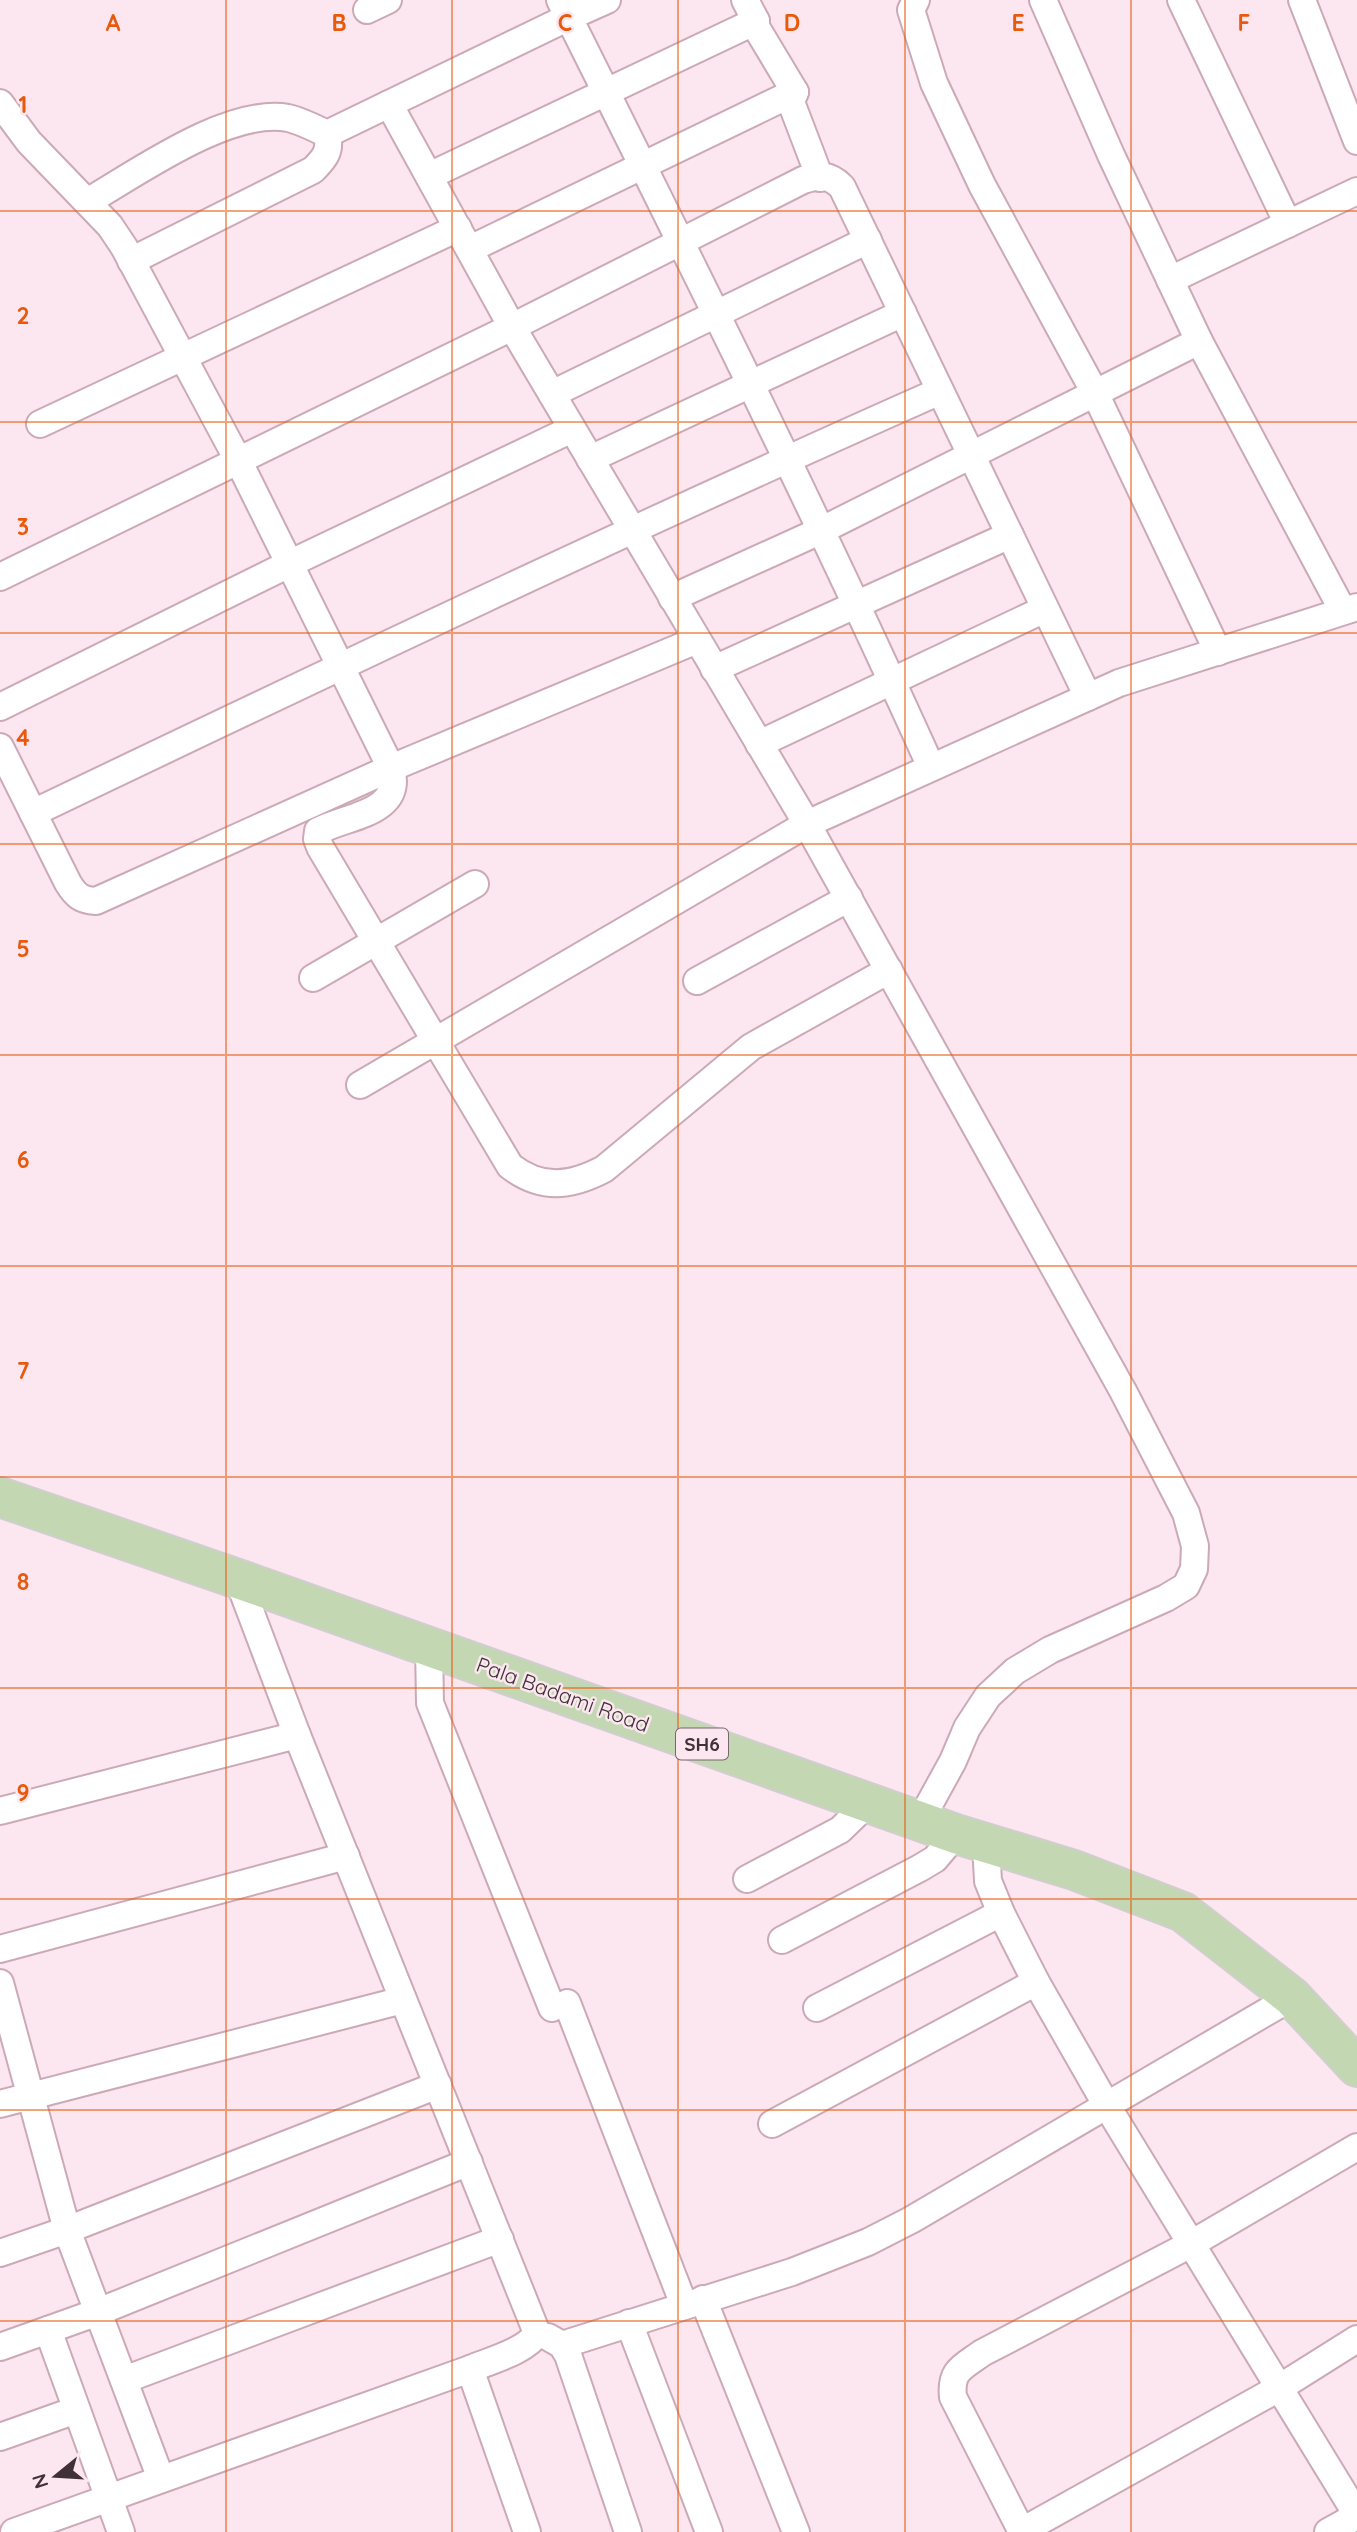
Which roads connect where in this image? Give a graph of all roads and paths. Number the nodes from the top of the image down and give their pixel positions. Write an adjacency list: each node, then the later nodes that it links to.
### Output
1 (607, 0): 6 (street)
2 (916, 0): 32 (street)
3 (1043, 0): 24 (street)
4 (1181, 0): 19 (street)
5 (1302, 0): 13 (street)
6 (565, 8): 8 (street); 11 (street)
7 (750, 11): 8 (street); 9 (street)
8 (606, 92): 14 (street); 15 (street)
9 (796, 92): 14 (street); 16 (street)
10 (0, 103): 18 (street)
11 (389, 104): 12 (street); 15 (street)
12 (327, 134): 18 (street); 23 (street)
13 (1357, 141)
14 (641, 166): 20 (street); 22 (street)
15 (429, 176): 20 (street)
16 (820, 176): 21 (street); 22 (street)
17 (1357, 191): 19 (street)
18 (87, 202): 23 (street)
19 (1288, 224): 24 (street)
20 (464, 239): 27 (street); 29 (street)
21 (867, 240): 25 (street); 26 (street)
22 (680, 242): 25 (street); 27 (street)
23 (131, 261): 29 (street)
24 (1170, 280): 28 (street)
25 (716, 312): 30 (street); 33 (street)
26 (903, 313): 30 (street); 31 (street)
27 (512, 327): 33 (street); 39 (street)
28 (1199, 341): 32 (street); 48 (street)
29 (183, 358): 34 (street); 39 (street)
30 (751, 384): 37 (street); 38 (street)
31 (940, 391): 36 (street); 38 (street)
32 (1095, 393): 36 (street); 50 (street)
33 (552, 394): 35 (street)
34 (40, 424)
35 (572, 429): 37 (street); 43 (street)
36 (971, 455): 41 (street); 42 (street)
37 (590, 459): 40 (street)
38 (787, 459): 40 (street); 41 (street)
39 (239, 462): 43 (street); 44 (street)
40 (632, 530): 45 (street); 51 (street)
41 (822, 530): 45 (street); 46 (street)
42 (1010, 535): 46 (street); 47 (street)
43 (289, 564): 51 (street); 55 (street)
44 (0, 577)
45 (672, 598): 49 (street)
46 (857, 604): 52 (street); 53 (street)
47 (1045, 609): 53 (street); 54 (street)
48 (1350, 609): 50 (street)
49 (697, 640): 52 (street); 59 (street)
50 (1217, 652): 54 (street)
51 (340, 666): 59 (street); 60 (street)
52 (714, 669): 56 (street)
53 (892, 681): 56 (street); 58 (street)
54 (1088, 696): 58 (street)
55 (0, 707)
56 (759, 744): 61 (street)
57 (0, 747): 60 (street)
58 (930, 767): 61 (street)
59 (391, 768): 60 (street); 64 (street)
60 (33, 813)
61 (807, 824): 63 (street); 68 (street)
62 (475, 884): 64 (street)
63 (849, 898): 65 (street); 67 (street)
64 (377, 942): 66 (street); 68 (street)
65 (890, 970): 68 (street); 76 (street)
66 (313, 978)
67 (697, 981)
68 (437, 1040): 69 (street)
69 (360, 1086)
70 (0, 1497): 71 (main road, Pala Badami Road / SH6)
71 (238, 1579): 72 (main road, Pala Badami Road / SH6); 73 (street)
72 (429, 1646): 74 (main road, Pala Badami Road / SH6); 100 (street)
73 (297, 1735): 75 (street); 78 (street)
74 (868, 1803): 76 (main road, Pala Badami Road / SH6); 79 (street)
75 (0, 1811)
76 (920, 1821): 77 (main road, Pala Badami Road / SH6)
77 (971, 1839): 80 (street); 81 (street); 85 (main road, Pala Badami Road / SH6)
78 (346, 1856): 82 (street); 86 (street)
79 (747, 1879)
80 (1001, 1913): 83 (street); 87 (street)
81 (782, 1940)
82 (0, 1949)
83 (1036, 1982): 92 (street); 93 (street)
84 (0, 1983): 90 (street)
85 (1292, 1997): 88 (main road, Pala Badami Road / SH6); 92 (street)
86 (403, 2000): 89 (street); 90 (street)
87 (817, 2008)
88 (1357, 2067)
89 (438, 2085): 95 (street); 96 (street)
90 (31, 2097): 91 (street); 96 (street)
91 (0, 2105)
92 (1107, 2106): 98 (street); 100 (street)
93 (772, 2124)
94 (1357, 2147): 98 (street)
95 (469, 2162): 97 (street); 101 (street)
96 (67, 2230): 99 (street); 101 (street)
97 (500, 2239): 104 (street); 109 (street)
98 (1191, 2244): 110 (street); 122 (street)
99 (0, 2253)
100 (694, 2302): 102 (street); 121 (street)
101 (98, 2312): 103 (street); 109 (street)
102 (629, 2323): 106 (street); 120 (street)
103 (48, 2330): 107 (street); 111 (street)
104 (537, 2333): 106 (street); 108 (street)
105 (1357, 2339): 110 (street)
106 (562, 2345): 119 (street)
107 (0, 2347)
108 (470, 2369): 113 (street); 118 (street)
109 (124, 2380): 113 (street)
110 (1279, 2388): 115 (street); 122 (street)
111 (76, 2410): 112 (street); 114 (street)
112 (0, 2438)
113 (161, 2479): 114 (street)
114 (109, 2498): 116 (street); 117 (street)
115 (1357, 2515): 123 (street)
116 (14, 2532)
117 (121, 2532)
118 (527, 2532)
119 (628, 2532)
120 (709, 2532)
121 (796, 2532)
122 (1022, 2532)
123 (1328, 2532)

